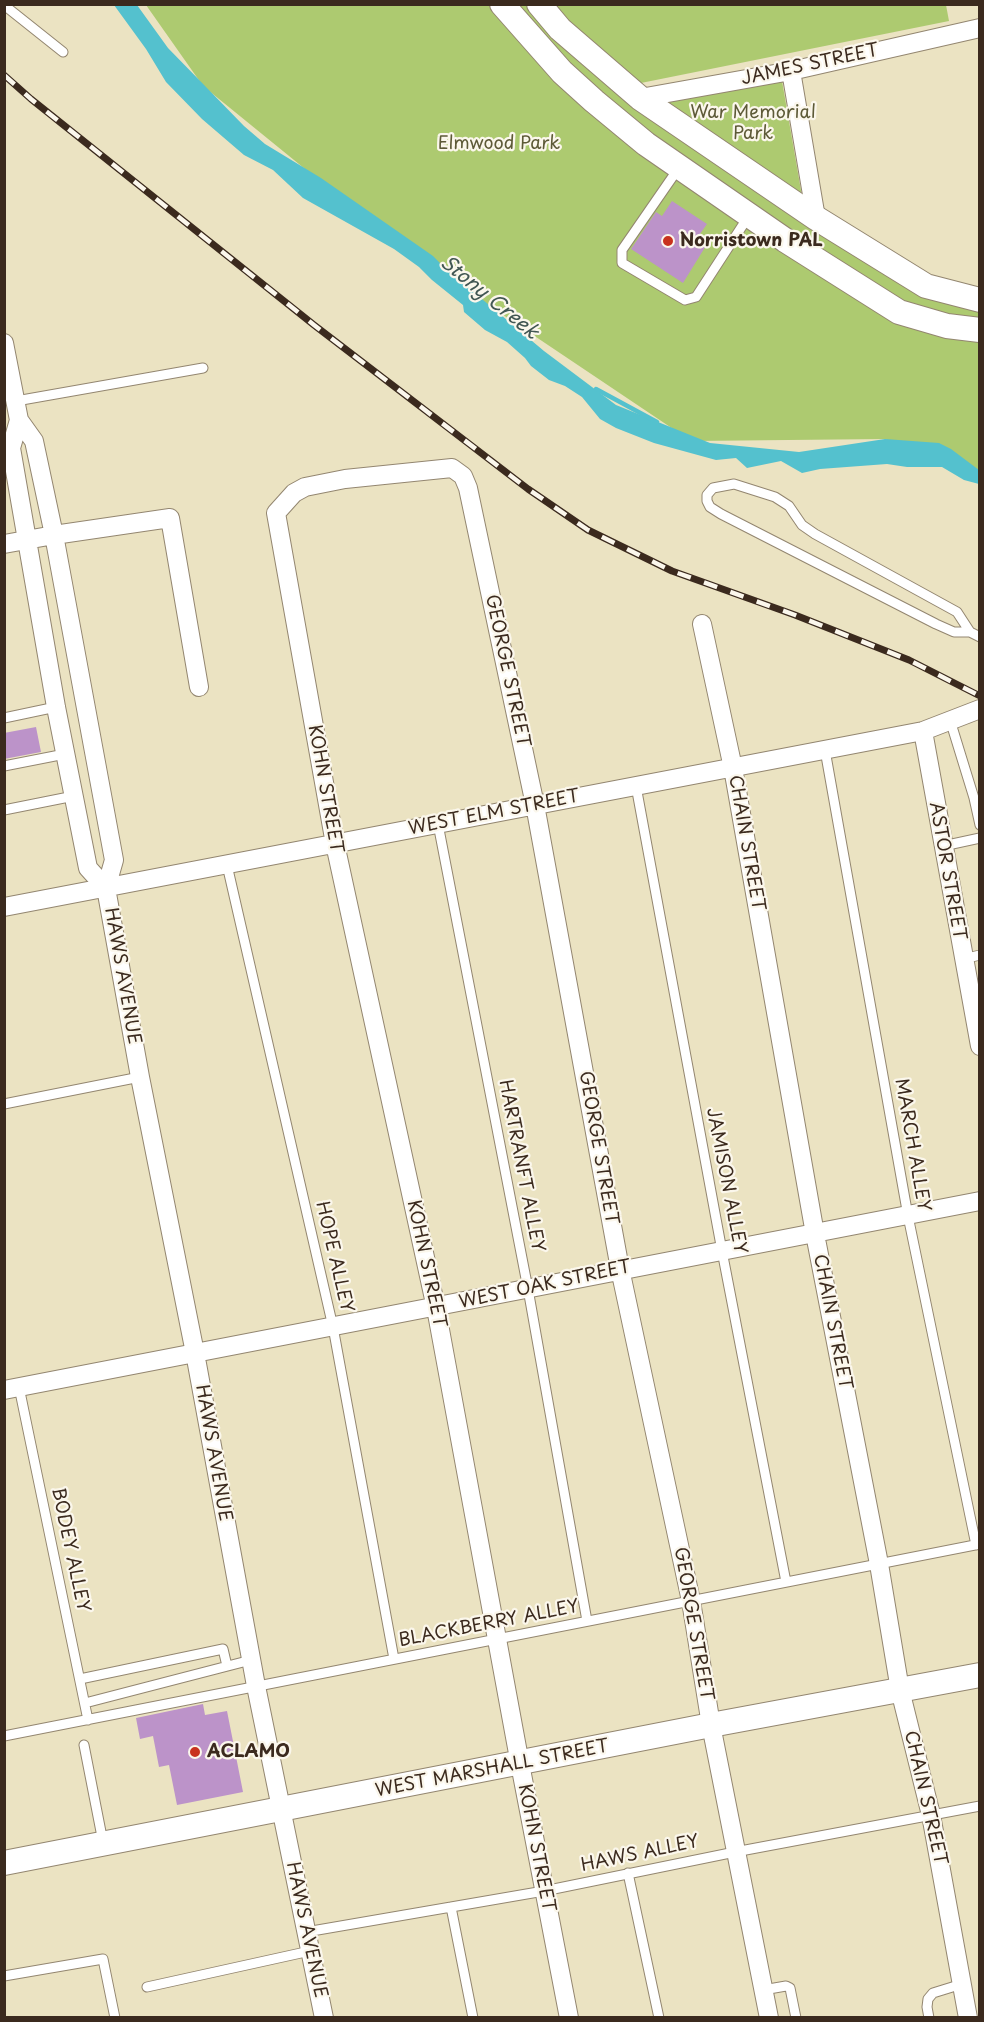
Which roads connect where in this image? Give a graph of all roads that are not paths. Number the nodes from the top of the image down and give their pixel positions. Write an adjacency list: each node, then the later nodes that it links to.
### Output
1 (502, 4): 8 (street)
2 (539, 4): 7 (street)
3 (9, 9): 5 (lane)
4 (980, 28): 6 (street, JAMES STREET)
5 (63, 52)
6 (791, 71): 7 (street, JAMES STREET); 10 (street)
7 (640, 98): 10 (street)
8 (679, 167): 9 (street); 9 (lane)
9 (749, 215): 12 (street)
10 (816, 218): 11 (street)
11 (980, 300)
12 (980, 330)
13 (4, 343): 15 (street, HAWS AVENUE)
14 (203, 368): 15 (lane)
15 (16, 401): 16 (street, HAWS AVENUE)
16 (19, 420): 18 (street, HAWS AVENUE); 19 (street, HAWS AVENUE)
17 (276, 513): 38 (street, GEORGE STREET); 43 (street, KOHN STREET)
18 (54, 535): 19 (street); 24 (street); 29 (street, HAWS AVENUE)
19 (27, 540): 20 (street); 25 (street, HAWS AVENUE)
20 (4, 544)
21 (702, 624): 35 (street, CHAIN STREET)
22 (970, 632): 22 (lane); 23 (lane)
23 (980, 637)
24 (199, 687)
25 (56, 707): 27 (lane); 30 (street, HAWS AVENUE)
26 (980, 709): 28 (street, WEST ELM STREET)
27 (4, 718)
28 (950, 720): 31 (street, WEST ELM STREET); 41 (lane)
29 (89, 722): 30 (street); 46 (street, HAWS AVENUE)
30 (61, 726): 33 (street, HAWS AVENUE)
31 (922, 731): 32 (street, WEST ELM STREET); 44 (street, ASTOR STREET)
32 (825, 750): 35 (street, WEST ELM STREET); 53 (lane, MARCH ALLEY)
33 (65, 754): 34 (lane); 37 (street, HAWS AVENUE)
34 (4, 766)
35 (733, 768): 36 (street, WEST ELM STREET); 54 (street, CHAIN STREET)
36 (636, 786): 38 (street, WEST ELM STREET); 55 (lane, JAMISON ALLEY)
37 (74, 796): 39 (lane); 46 (street, HAWS AVENUE)
38 (535, 805): 40 (street, WEST ELM STREET); 56 (street, GEORGE STREET)
39 (4, 810)
40 (438, 824): 43 (street, WEST ELM STREET); 57 (lane, HARTRANFT ALLEY)
41 (980, 825)
42 (980, 838): 44 (lane)
43 (335, 844): 45 (street, WEST ELM STREET); 58 (street, KOHN STREET)
44 (943, 846): 48 (street, ASTOR STREET)
45 (227, 864): 46 (street, WEST ELM STREET); 59 (lane, HOPE ALLEY)
46 (106, 888): 47 (street, WEST ELM STREET); 50 (street, HAWS AVENUE)
47 (4, 907)
48 (971, 957): 49 (street, ASTOR STREET)
49 (980, 1046)
50 (140, 1077): 51 (lane); 60 (street, HAWS AVENUE)
51 (4, 1104)
52 (980, 1201): 53 (street, WEST OAK STREET)
53 (908, 1216): 54 (street, WEST OAK STREET); 62 (lane, MARCH ALLEY)
54 (815, 1234): 55 (street, WEST OAK STREET); 63 (street, CHAIN STREET)
55 (722, 1251): 56 (street, WEST OAK STREET); 64 (lane, JAMISON ALLEY)
56 (620, 1269): 57 (street, WEST OAK STREET); 65 (street, GEORGE STREET)
57 (528, 1289): 58 (street, WEST OAK STREET); 66 (lane, HARTRANFT ALLEY)
58 (436, 1308): 59 (street, WEST OAK STREET); 67 (street, KOHN STREET)
59 (333, 1327): 60 (street, WEST OAK STREET); 68 (lane, HOPE ALLEY)
60 (195, 1353): 61 (street, WEST OAK STREET); 69 (street, HAWS AVENUE)
61 (12, 1389): 72 (lane, BODEY ALLEY)
62 (978, 1544): 63 (lane, BLACKBERRY ALLEY)
63 (879, 1564): 64 (lane, BLACKBERRY ALLEY); 74 (street, CHAIN STREET)
64 (786, 1582): 65 (lane, BLACKBERRY ALLEY)
65 (691, 1601): 66 (lane, BLACKBERRY ALLEY); 77 (street, GEORGE STREET)
66 (587, 1621): 67 (lane, BLACKBERRY ALLEY)
67 (497, 1639): 68 (lane, BLACKBERRY ALLEY); 80 (street, KOHN STREET)
68 (394, 1659): 73 (lane, BLACKBERRY ALLEY)
69 (251, 1660): 70 (lane); 73 (street, HAWS AVENUE)
70 (227, 1666): 72 (lane); 75 (lane)
71 (980, 1675): 74 (street, WEST MARSHALL STREET)
72 (80, 1679): 75 (lane, BODEY ALLEY)
73 (256, 1686): 76 (lane, BLACKBERRY ALLEY); 82 (street, HAWS AVENUE)
74 (900, 1690): 77 (street, WEST MARSHALL STREET); 83 (street, CHAIN STREET)
75 (85, 1704): 76 (lane, BODEY ALLEY)
76 (88, 1720): 78 (lane, BLACKBERRY ALLEY)
77 (711, 1725): 80 (street, WEST MARSHALL STREET); 85 (street, GEORGE STREET)
78 (4, 1736)
79 (84, 1745): 84 (lane)
80 (520, 1764): 82 (street, WEST MARSHALL STREET); 88 (street, KOHN STREET)
81 (980, 1806): 83 (lane, HAWS ALLEY)
82 (281, 1809): 84 (street, WEST MARSHALL STREET); 90 (street, HAWS AVENUE)
83 (931, 1815): 85 (lane, HAWS ALLEY); 93 (street, CHAIN STREET)
84 (104, 1844): 86 (street, WEST MARSHALL STREET)
85 (735, 1852): 87 (lane, HAWS ALLEY); 95 (street, GEORGE STREET)
86 (4, 1863)
87 (628, 1874): 88 (lane, HAWS ALLEY); 100 (lane)
88 (544, 1891): 89 (lane, HAWS ALLEY); 99 (street, KOHN STREET)
89 (451, 1907): 90 (lane, HAWS ALLEY); 98 (lane)
90 (306, 1932): 91 (street, HAWS AVENUE)
91 (310, 1951): 94 (lane); 97 (street, HAWS AVENUE)
92 (4, 1976): 96 (lane)
93 (962, 1984): 103 (lane); 104 (street, CHAIN STREET)
94 (147, 1987)
95 (763, 1990): 101 (street, GEORGE STREET); 102 (lane)
96 (115, 2018)
97 (324, 2018)
98 (473, 2018)
99 (569, 2018)
100 (659, 2018)
101 (769, 2018)
102 (796, 2018)
103 (929, 2018)
104 (968, 2018)

